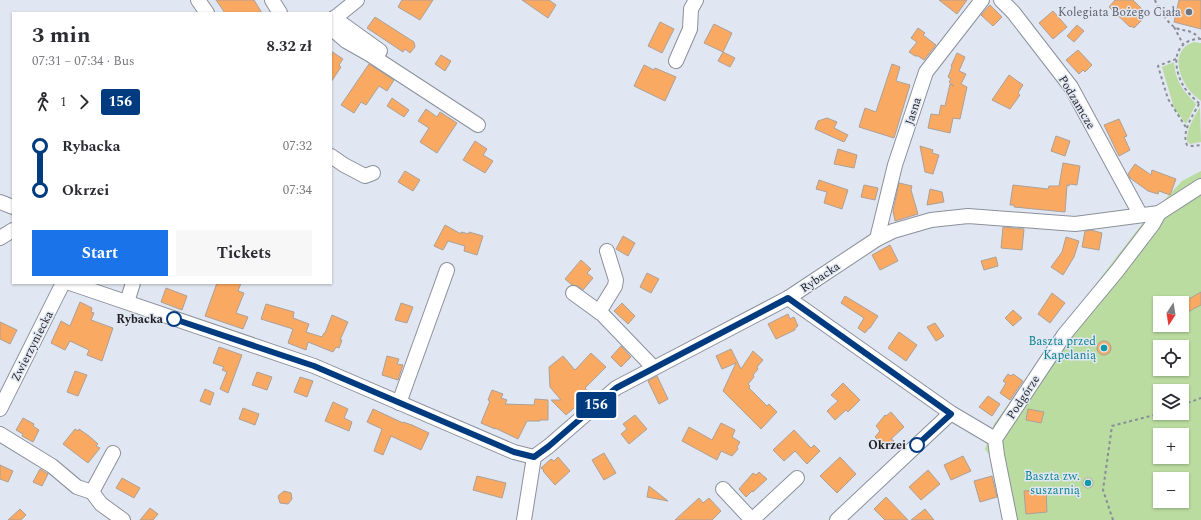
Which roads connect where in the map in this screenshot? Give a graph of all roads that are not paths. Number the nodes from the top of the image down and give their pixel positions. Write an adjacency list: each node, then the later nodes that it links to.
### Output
1 (198, 0): 7 (street)
2 (272, 0): 8 (street)
3 (357, 0): 9 (street)
4 (696, 0): 10 (street)
5 (982, 0): 22 (street, Jasna)
6 (1001, 0): 19 (street, Podzamcze)
7 (206, 12)
8 (279, 12)
9 (332, 23): 11 (street); 12 (street)
10 (676, 61)
11 (408, 70)
12 (478, 125)
13 (332, 157): 14 (street)
14 (373, 173)
15 (1201, 186): 18 (street)
16 (0, 202): 17 (street)
17 (12, 207)
18 (1159, 213): 19 (street, Rybacka); 37 (street, Podgórze)
19 (1140, 214): 22 (street, Rybacka)
20 (12, 231): 21 (street)
21 (0, 238)
22 (877, 239): 29 (street, Rybacka)
23 (607, 251): 31 (street)
24 (447, 270): 33 (street)
25 (62, 284): 34 (street, Zwierzyniecka)
26 (73, 284): 30 (street)
27 (133, 284): 30 (street)
28 (573, 293): 31 (street)
29 (788, 298): 32 (street, Rybacka); 35 (street)
30 (127, 302): 33 (street)
31 (599, 312): 32 (street)
32 (654, 368): 39 (street, Rybacka)
33 (399, 403): 39 (street)
34 (0, 409)
35 (951, 414): 37 (street); 46 (street)
36 (0, 434): 42 (street)
37 (995, 439): 47 (street)
38 (113, 454): 42 (street)
39 (534, 457): 44 (street)
40 (797, 478): 45 (street)
41 (723, 489): 45 (street)
42 (92, 492): 43 (street)
43 (123, 520)
44 (524, 520)
45 (752, 520)
46 (837, 520)
47 (1010, 520)

